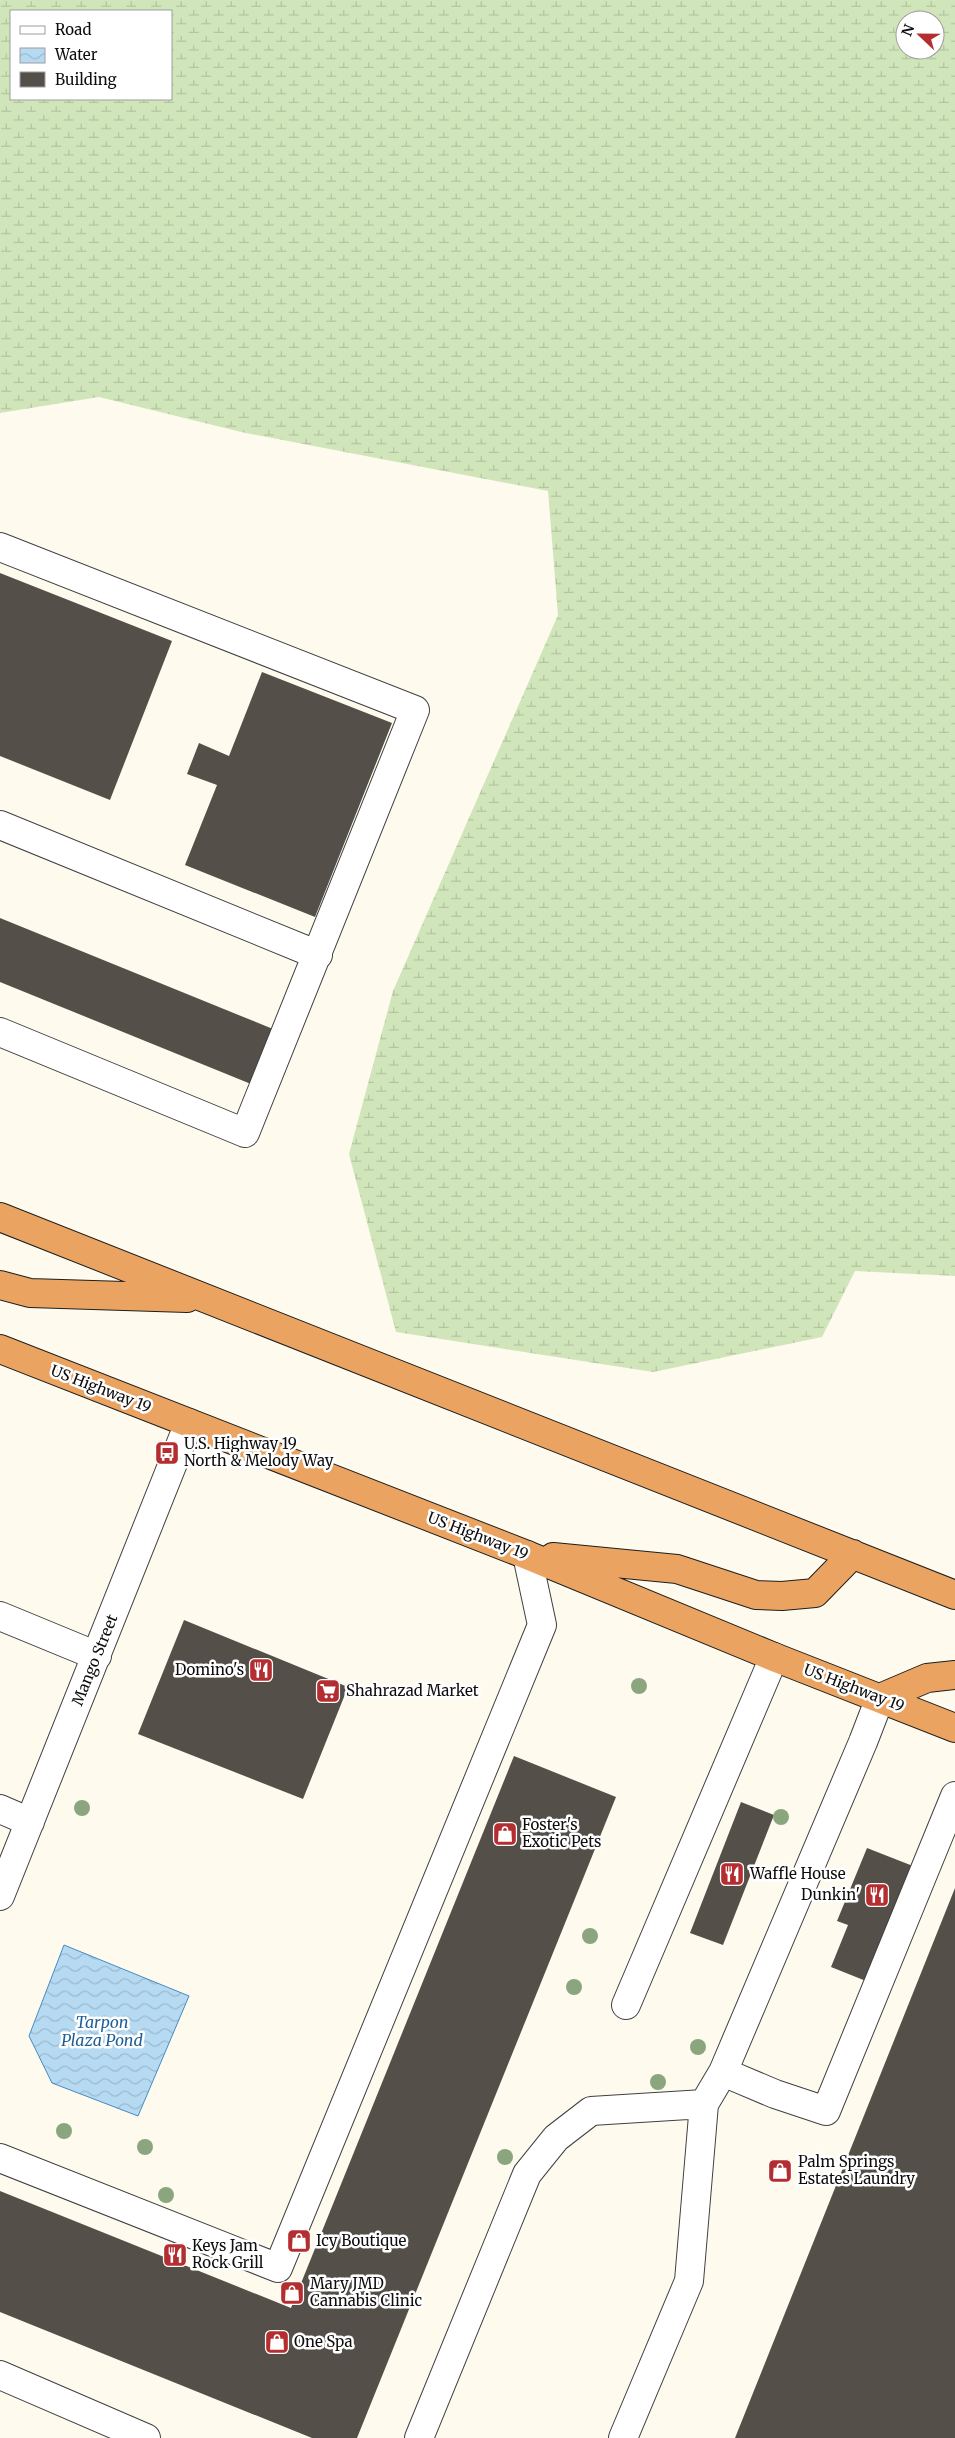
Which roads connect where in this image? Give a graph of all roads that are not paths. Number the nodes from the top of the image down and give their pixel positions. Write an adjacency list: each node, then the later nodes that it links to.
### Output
1 (0, 547): 3 (street)
2 (0, 824): 3 (street)
3 (318, 955): 4 (street)
4 (0, 1032)
5 (0, 1217): 7 (highway)
6 (0, 1285): 7 (highway)
7 (209, 1299): 10 (highway)
8 (0, 1349): 9 (highway, US Highway 19)
9 (188, 1423): 11 (highway, US Highway 19); 14 (street, Mango Street)
10 (853, 1554): 11 (highway); 12 (highway)
11 (527, 1555): 15 (highway, US Highway 19); 26 (street)
12 (955, 1595)
13 (0, 1616): 14 (street)
14 (97, 1656): 21 (street, Mango Street)
15 (774, 1657): 17 (highway, US Highway 19); 23 (street)
16 (955, 1675): 17 (highway)
17 (880, 1698): 18 (highway, US Highway 19); 24 (street)
18 (955, 1728)
19 (955, 1796): 24 (street)
20 (0, 1809): 21 (street)
21 (30, 1822): 22 (street, Mango Street)
22 (0, 1896)
23 (626, 2005)
24 (723, 2072): 25 (street)
25 (704, 2104): 29 (street); 30 (street)
26 (0, 2158)
27 (0, 2375): 28 (street)
28 (146, 2438)
29 (420, 2438)
30 (623, 2438)

